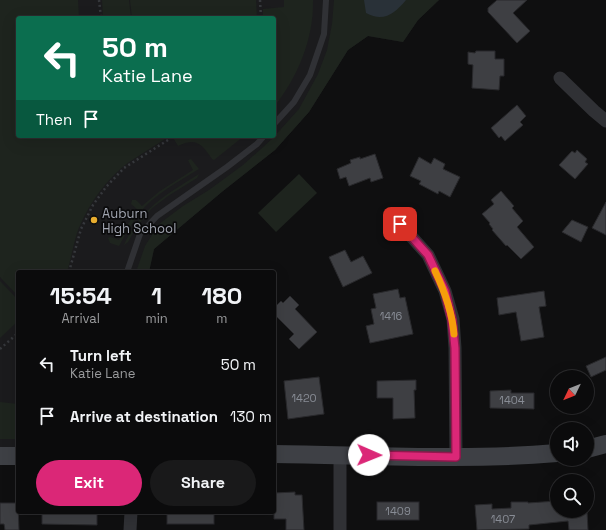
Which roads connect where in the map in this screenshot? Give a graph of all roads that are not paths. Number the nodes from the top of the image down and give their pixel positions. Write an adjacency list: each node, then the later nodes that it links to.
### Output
1 (326, 0): 4 (lane)
2 (560, 78): 3 (street)
3 (606, 121)
4 (276, 122)
5 (262, 138): 7 (lane)
6 (400, 224): 15 (street)
7 (128, 270)
8 (606, 444): 9 (main road)
9 (594, 447)
10 (276, 454): 12 (main road)
11 (550, 454): 15 (main road)
12 (340, 455): 15 (main road); 18 (street)
13 (0, 456): 14 (main road)
14 (16, 456)
15 (456, 457)
16 (131, 514): 17 (street)
17 (130, 530)
18 (340, 530)

